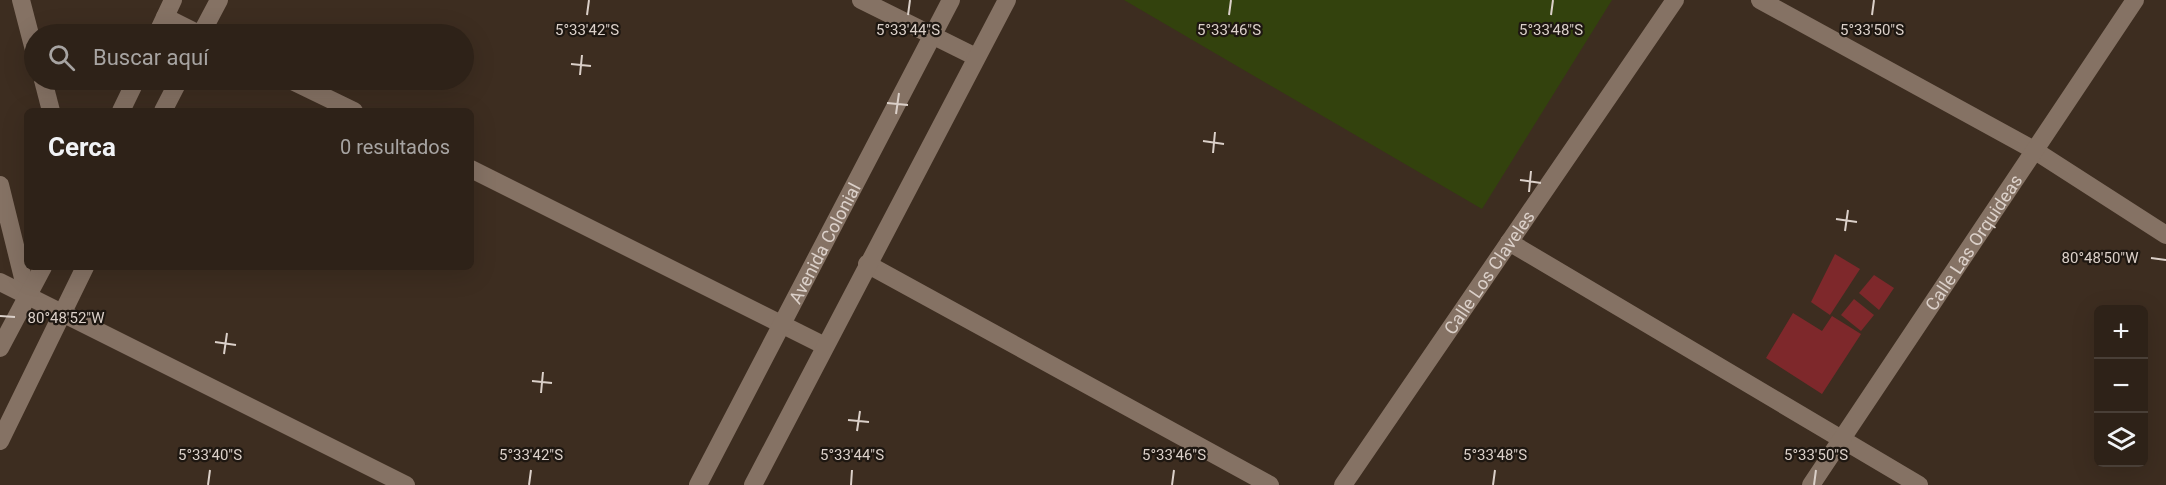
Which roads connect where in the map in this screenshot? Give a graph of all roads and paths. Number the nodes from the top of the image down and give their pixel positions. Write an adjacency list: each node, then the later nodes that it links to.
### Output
1 (21, 0): 11 (street)
2 (173, 0): 10 (street)
3 (219, 0): 14 (street)
4 (861, 0): 15 (street)
5 (951, 0): 15 (street, Avenida Colonial)
6 (1007, 0): 16 (street)
7 (1675, 0): 29 (street, Calle Los Claveles)
8 (1760, 0): 25 (street)
9 (2135, 0): 25 (street, Calle Las Orquideas)
10 (165, 17): 12 (street); 13 (street)
11 (27, 24)
12 (162, 24)
13 (179, 24)
14 (206, 24)
15 (932, 36): 16 (street); 36 (street, Avenida Colonial)
16 (976, 57): 30 (street)
17 (46, 90): 21 (street)
18 (131, 90): 22 (street)
19 (174, 90): 23 (street)
20 (311, 90): 24 (street)
21 (50, 108)
22 (122, 108)
23 (165, 108)
24 (348, 108)
25 (2034, 150): 28 (street); 40 (street, Calle Las Orquideas)
26 (474, 170): 36 (street)
27 (0, 185): 34 (street)
28 (2166, 235)
29 (1509, 242): 40 (street); 45 (street, Calle Los Claveles)
30 (867, 264): 37 (street); 44 (street)
31 (41, 270): 34 (street)
32 (83, 270): 35 (street)
33 (0, 282): 34 (street)
34 (27, 294): 35 (street); 38 (street)
35 (62, 311): 39 (street); 41 (street)
36 (783, 324): 37 (street); 42 (street, Avenida Colonial)
37 (825, 346): 43 (street)
38 (0, 348)
39 (0, 441)
40 (1842, 441): 46 (street, Calle Las Orquideas); 47 (street)
41 (406, 485)
42 (698, 485)
43 (753, 485)
44 (1270, 485)
45 (1343, 485)
46 (1812, 485)
47 (1919, 485)

